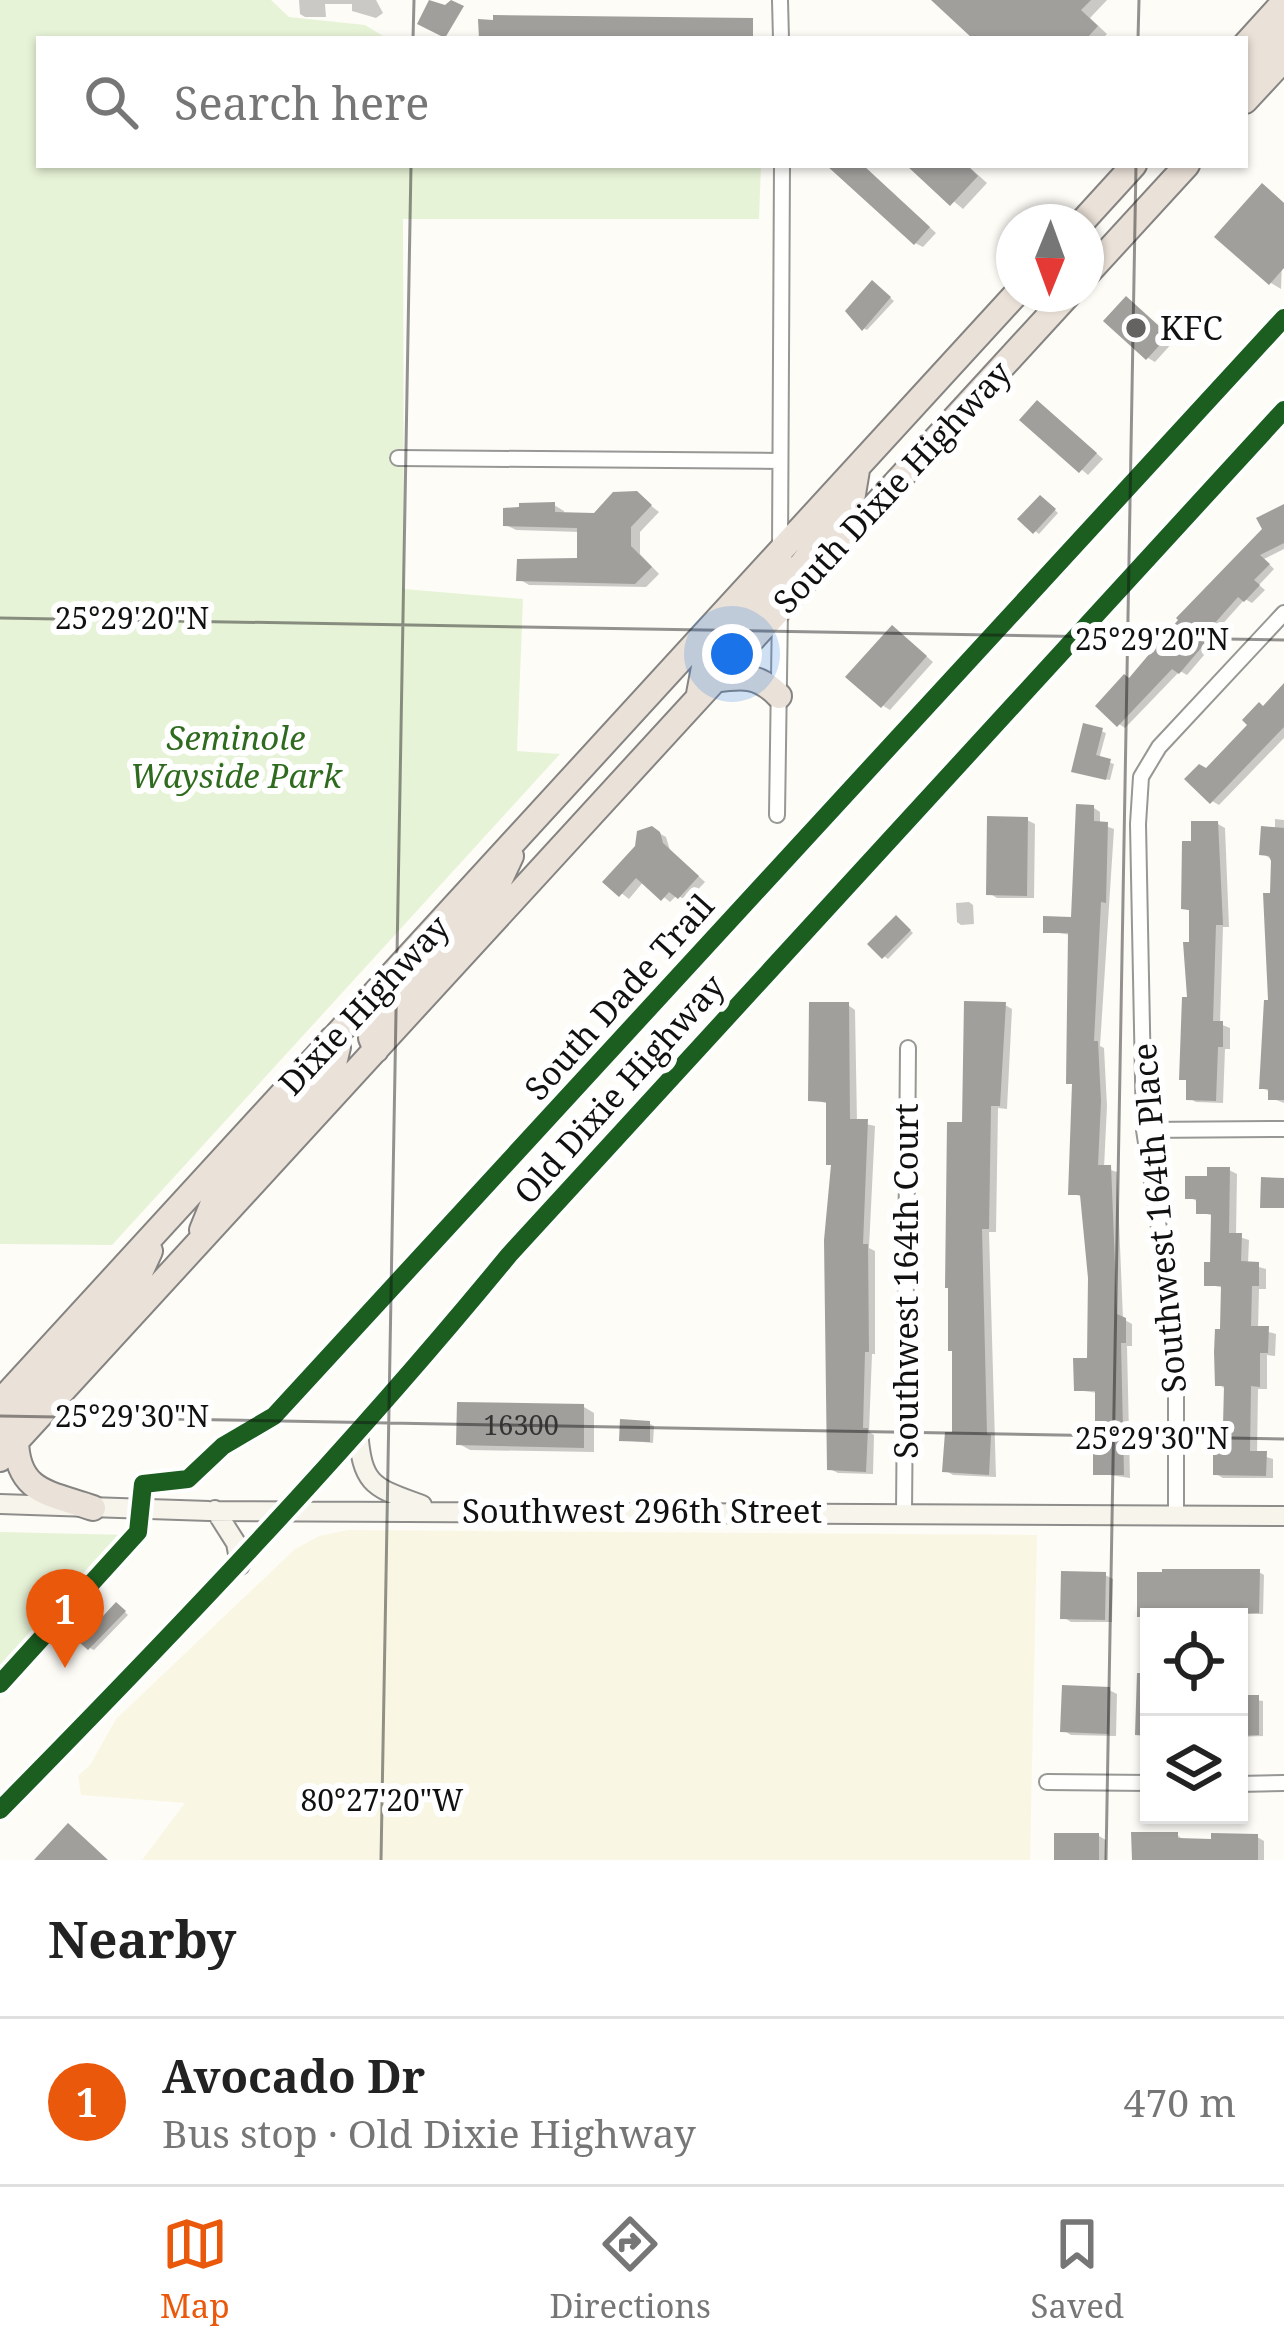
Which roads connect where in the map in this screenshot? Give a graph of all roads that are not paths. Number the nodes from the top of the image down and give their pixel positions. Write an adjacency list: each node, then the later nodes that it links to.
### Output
1 (780, 0): 4 (street)
2 (1284, 2): 5 (highway)
3 (1284, 31): 7 (highway)
4 (781, 36)
5 (1248, 41)
6 (1284, 59): 8 (highway)
7 (1248, 71)
8 (1248, 98)
9 (782, 168): 18 (street)
10 (1131, 168): 12 (highway)
11 (1180, 170): 13 (highway)
12 (1098, 204)
13 (1104, 255)
14 (1000, 312): 19 (highway)
15 (1052, 312): 22 (highway, South Dixie Highway)
16 (1284, 410): 37 (street, Old Dixie Highway)
17 (398, 458): 18 (street)
18 (781, 461): 20 (street)
19 (856, 470): 20 (highway, South Dixie Highway); 22 (highway)
20 (781, 550): 21 (highway, South Dixie Highway); 24 (highway)
21 (728, 608): 27 (highway, Dixie Highway)
22 (780, 609): 24 (highway, South Dixie Highway); 25 (street)
23 (1284, 613): 33 (street, Southwest 164th Place)
24 (706, 688): 25 (highway); 28 (highway, South Dixie Highway)
25 (779, 696): 26 (street)
26 (777, 815)
27 (523, 832): 29 (highway, Dixie Highway); 31 (highway)
28 (559, 850): 31 (highway, Dixie Highway)
29 (332, 1039): 34 (highway, Dixie Highway); 35 (highway)
30 (908, 1048): 44 (street, Southwest 164th Court)
31 (376, 1050): 35 (highway, Dixie Highway)
32 (1284, 1129): 33 (street)
33 (1144, 1130): 45 (street, Southwest 164th Place)
34 (164, 1222): 36 (highway, Dixie Highway); 38 (highway)
35 (194, 1249): 38 (highway, Dixie Highway)
36 (0, 1402)
37 (358, 1430): 41 (street); 43 (street, Old Dixie Highway)
38 (5, 1443): 40 (highway)
39 (0, 1504): 40 (street, Southwest 296th Street)
40 (93, 1508): 42 (street, Southwest 296th Street)
41 (432, 1509): 43 (street, Southwest 296th Street); 44 (street, Southwest 296th Street)
42 (215, 1510): 43 (street, Southwest 296th Street); 47 (street)
43 (287, 1511): 47 (street, Old Dixie Highway)
44 (904, 1513): 45 (street, Southwest 296th Street)
45 (1176, 1515): 46 (street, Southwest 296th Street)
46 (1284, 1516)
47 (240, 1565): 52 (street, Old Dixie Highway)
48 (1047, 1782): 49 (street)
49 (1140, 1783)
50 (1284, 1783): 51 (street)
51 (1248, 1784)
52 (0, 1810)

